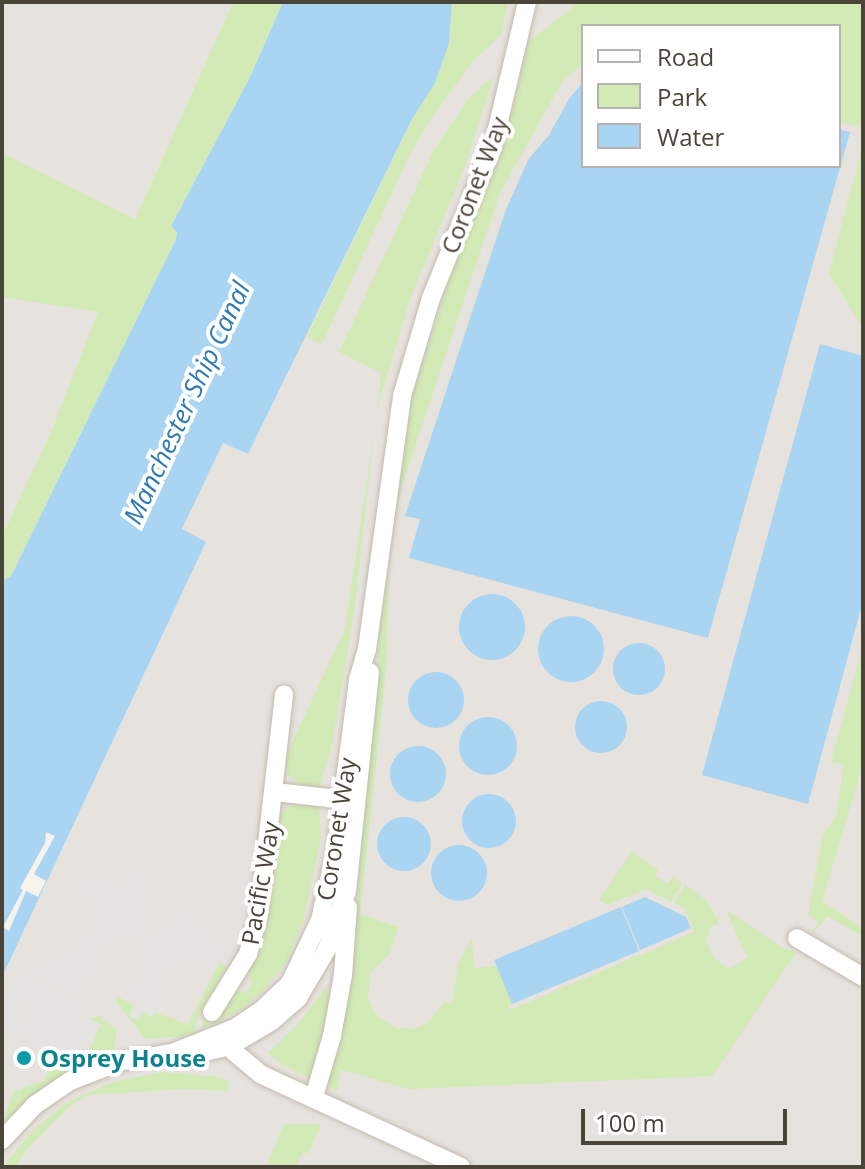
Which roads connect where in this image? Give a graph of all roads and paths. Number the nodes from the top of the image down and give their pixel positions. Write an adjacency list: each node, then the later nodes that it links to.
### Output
1 (527, 2): 4 (street, Coronet Way)
2 (284, 694): 3 (street, Pacific Way)
3 (275, 792): 4 (street, Pacific Way); 11 (street, Pacific Way)
4 (350, 800): 5 (street, Coronet Way); 9 (street, Coronet Way)
5 (347, 891): 7 (street, Coronet Way); 10 (street)
6 (797, 938): 8 (street)
7 (317, 972): 9 (street); 10 (street); 12 (street, Coronet Way)
8 (863, 977)
9 (290, 983): 12 (street, Coronet Way)
10 (339, 993): 13 (street)
11 (212, 1012)
12 (227, 1039): 13 (street); 14 (street, Coronet Way)
13 (314, 1097): 15 (street)
14 (2, 1140)
15 (461, 1167)

